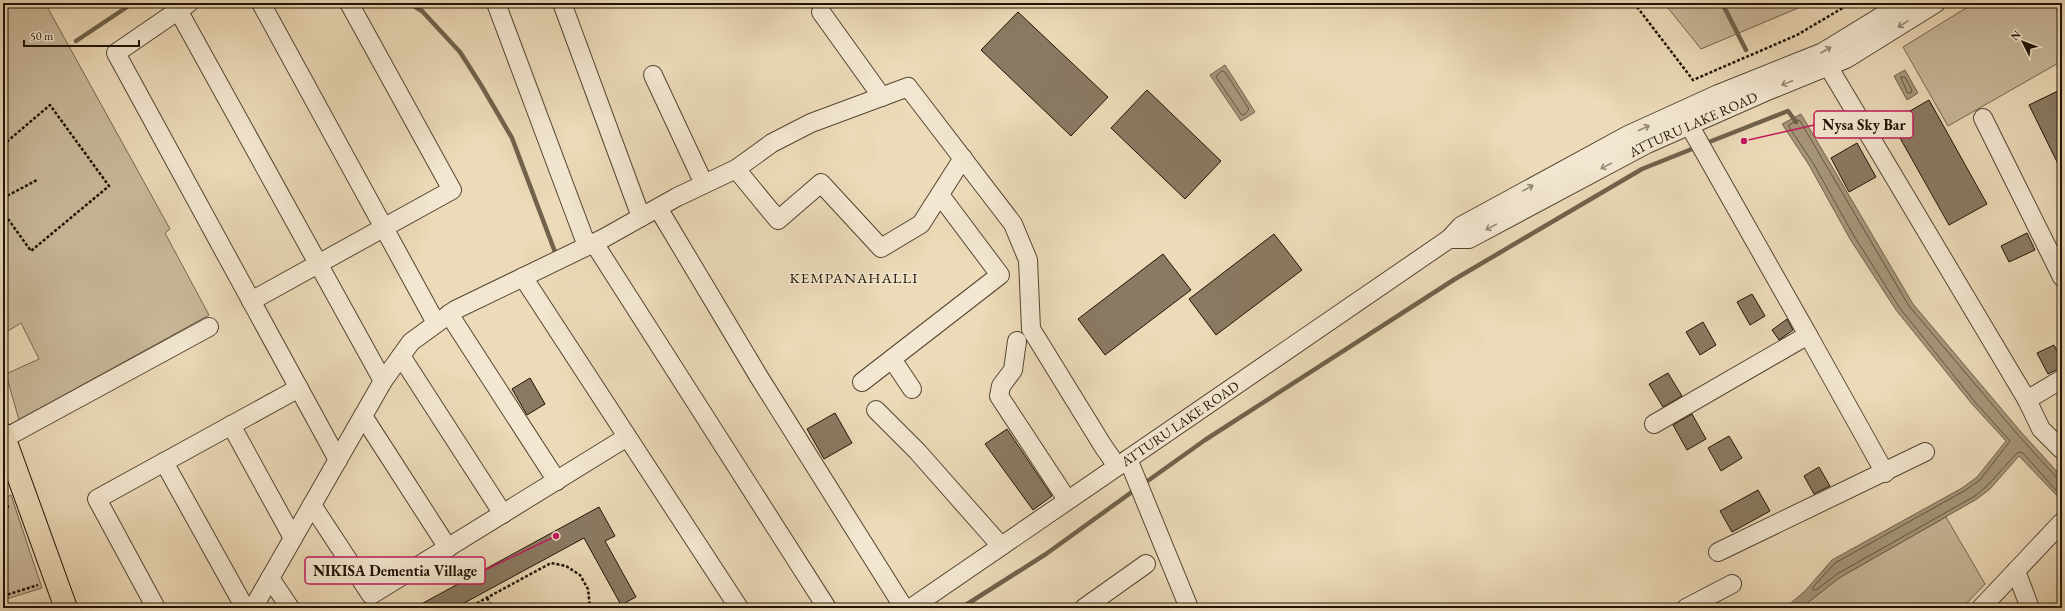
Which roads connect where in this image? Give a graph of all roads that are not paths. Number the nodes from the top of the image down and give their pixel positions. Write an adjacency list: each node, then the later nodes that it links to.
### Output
1 (261, 3): 20 (street)
2 (349, 3): 20 (street)
3 (496, 3): 21 (street)
4 (562, 3): 19 (street)
5 (1903, 3): 12 (street, ATTURU LAKE ROAD, one-way to 5)
6 (1936, 3): 9 (street, ATTURU LAKE ROAD, one-way to 9)
7 (183, 7): 23 (street); 27 (street)
8 (821, 12): 11 (street)
9 (1828, 66): 12 (street, ATTURU LAKE ROAD, one-way to 12); 39 (street)
10 (653, 75): 16 (street)
11 (882, 97): 14 (street); 15 (street)
12 (1685, 118): 30 (street); 50 (street, ATTURU LAKE ROAD)
13 (1983, 118): 26 (street)
14 (963, 158): 17 (street); 22 (street)
15 (736, 169): 16 (street); 17 (street)
16 (704, 184): 18 (street)
17 (940, 195): 24 (street)
18 (658, 208): 19 (street); 72 (street)
19 (641, 217): 21 (street)
20 (384, 227): 23 (street); 28 (street)
21 (590, 245): 25 (street); 71 (street)
22 (1028, 260): 24 (street); 50 (street)
23 (318, 264): 27 (street); 35 (street)
24 (1000, 274): 33 (street)
25 (523, 277): 28 (street); 45 (street)
26 (2062, 277)
27 (251, 301): 37 (street)
28 (442, 319): 32 (street); 52 (street)
29 (209, 327): 44 (street)
30 (1808, 335): 42 (street); 51 (street)
31 (1018, 341): 53 (street)
32 (401, 356): 35 (street); 55 (street)
33 (892, 360): 36 (street); 38 (street)
34 (2062, 379): 39 (street)
35 (383, 381): 41 (street)
36 (862, 382)
37 (299, 388): 43 (street); 48 (street)
38 (912, 388)
39 (2027, 400): 46 (street)
40 (876, 410): 58 (street)
41 (363, 416): 48 (street); 59 (street)
42 (1654, 424)
43 (231, 425): 49 (street); 57 (street)
44 (4, 437): 65 (main road)
45 (627, 438): 52 (street); 70 (street)
46 (2062, 450)
47 (1925, 452): 51 (street)
48 (338, 460): 54 (street)
49 (164, 462): 66 (street); 67 (street)
50 (1123, 463): 58 (street, ATTURU LAKE ROAD); 75 (street)
51 (1885, 473): 60 (street)
52 (557, 481): 55 (street)
53 (1064, 495)
54 (312, 505): 57 (street); 59 (street)
55 (503, 514): 59 (street)
56 (2062, 522): 62 (street)
57 (293, 538): 63 (street)
58 (1001, 546): 73 (street, ATTURU LAKE ROAD)
59 (448, 548)
60 (1718, 552)
61 (1146, 564): 74 (street)
62 (2016, 571): 77 (street); 78 (street)
63 (270, 578): 68 (street); 69 (street)
64 (1732, 584): 76 (street)
65 (66, 608)
66 (156, 608)
67 (245, 608)
68 (253, 608)
69 (290, 608)
70 (739, 608)
71 (827, 608)
72 (904, 608)
73 (911, 608)
74 (1084, 608)
75 (1190, 608)
76 (1686, 608)
77 (1981, 608)
78 (2030, 608)

